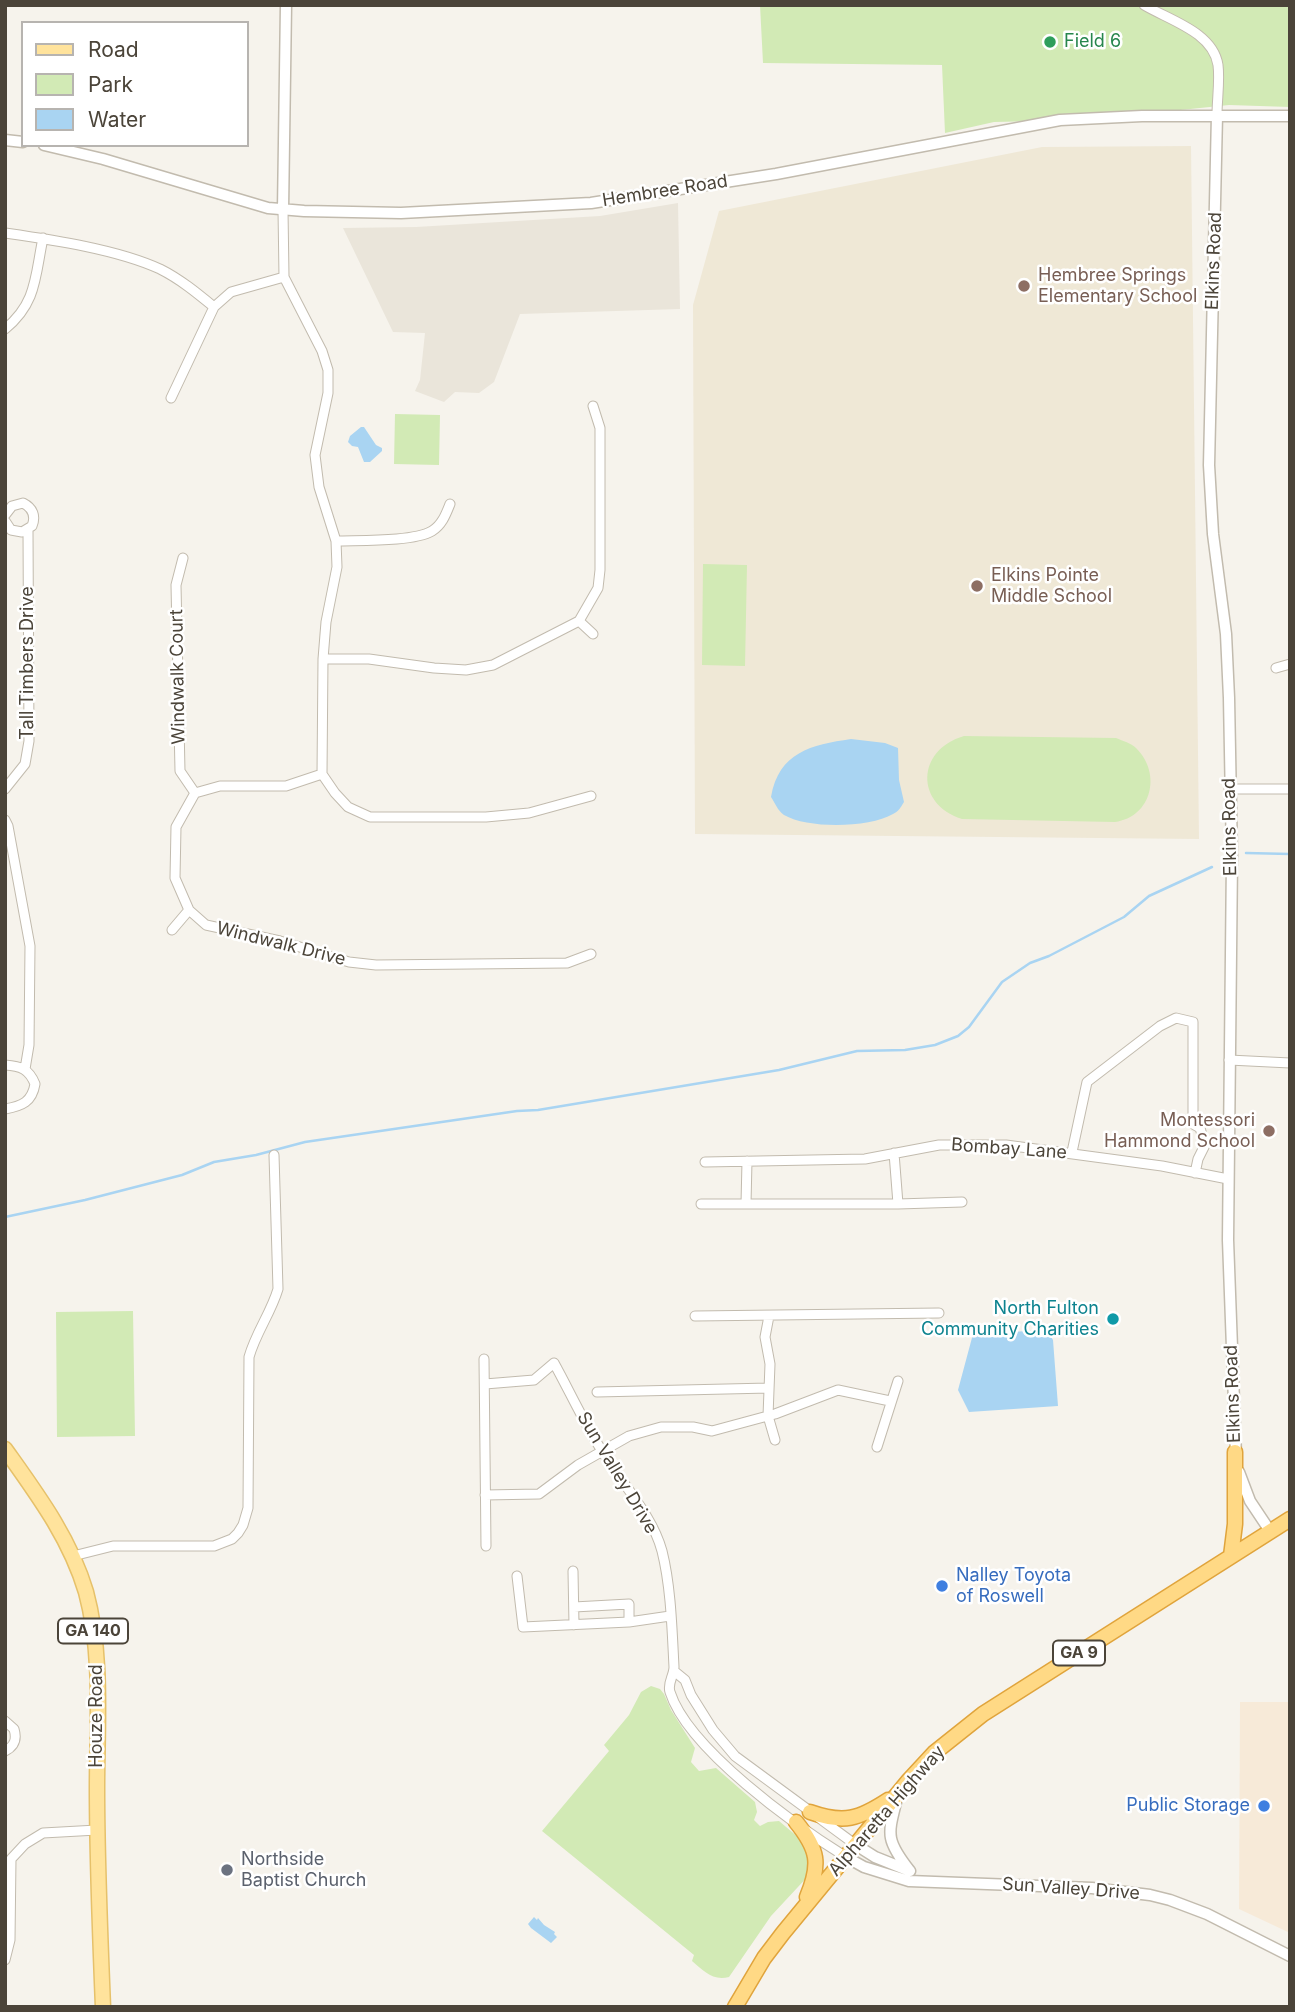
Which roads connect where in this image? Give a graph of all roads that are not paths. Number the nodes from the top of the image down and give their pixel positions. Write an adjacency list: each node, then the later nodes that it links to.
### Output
1 (286, 5): 6 (street)
2 (1144, 5): 3 (street)
3 (1217, 115): 4 (street, Hembree Road); 6 (street, Hembree Road); 27 (street, Elkins Road)
4 (1290, 116)
5 (52, 147): 6 (street, Hembree Road)
6 (283, 210): 9 (street)
7 (5, 233): 8 (street)
8 (43, 238): 10 (street); 11 (street)
9 (284, 277): 10 (street); 18 (street)
10 (214, 307): 12 (street)
11 (5, 329)
12 (171, 398)
13 (593, 406): 20 (street)
14 (450, 503): 18 (street)
15 (5, 515): 17 (street, Tall Timbers Drive)
16 (5, 521): 17 (street)
17 (28, 530): 26 (street, Tall Timbers Drive)
18 (336, 541): 22 (street)
19 (183, 558): 29 (street, Windwalk Court)
20 (579, 621): 21 (street); 22 (street)
21 (593, 634)
22 (323, 659): 25 (street)
23 (1290, 663): 24 (street)
24 (1276, 668)
25 (323, 774): 29 (street); 30 (street)
26 (5, 789)
27 (1229, 789): 28 (street); 35 (street, Elkins Road)
28 (1290, 789)
29 (195, 793): 32 (street)
30 (591, 796)
31 (5, 820): 38 (street)
32 (189, 910): 33 (street); 34 (street, Windwalk Drive)
33 (172, 930)
34 (591, 954)
35 (1229, 1060): 36 (street); 46 (street, Elkins Road)
36 (1290, 1063)
37 (5, 1065): 38 (street)
38 (25, 1069): 39 (street)
39 (5, 1109)
40 (1072, 1152): 41 (street, Bombay Lane); 45 (street, Bombay Lane); 45 (street)
41 (894, 1153): 43 (street, Bombay Lane); 50 (street)
42 (274, 1155): 70 (street)
43 (747, 1161): 44 (street, Bombay Lane); 49 (street)
44 (705, 1162)
45 (1195, 1173): 46 (street, Bombay Lane)
46 (1228, 1180): 65 (street, Elkins Road)
47 (962, 1202): 50 (street)
48 (701, 1204): 49 (street)
49 (746, 1204): 50 (street)
50 (898, 1204)
51 (939, 1313): 53 (street)
52 (695, 1316): 53 (street)
53 (768, 1316): 57 (street)
54 (484, 1359): 56 (street)
55 (898, 1381): 59 (street)
56 (485, 1384): 64 (street, Sun Valley Drive); 66 (street)
57 (769, 1388): 58 (street); 60 (street)
58 (597, 1392)
59 (890, 1401): 60 (street); 62 (street)
60 (768, 1416): 61 (street); 64 (street)
61 (775, 1440)
62 (877, 1447)
63 (5, 1449): 70 (main road, Houze Road / GA 140)
64 (602, 1452): 66 (street); 75 (street, Sun Valley Drive)
65 (1235, 1452): 68 (street, Elkins Road); 71 (highway)
66 (485, 1495): 69 (street)
67 (1290, 1519): 68 (highway, Alpharetta Highway / GA 9)
68 (1270, 1531): 71 (highway, Alpharetta Highway / GA 9)
69 (486, 1546)
70 (73, 1556): 84 (main road, Houze Road / GA 140)
71 (1231, 1556): 81 (highway, Alpharetta Highway / GA 9)
72 (573, 1571): 74 (street)
73 (517, 1576): 77 (street)
74 (574, 1607): 76 (street); 77 (street)
75 (670, 1616): 76 (street); 78 (street, Sun Valley Drive)
76 (629, 1622): 77 (street)
77 (574, 1625)
78 (674, 1671): 82 (street); 83 (street, Sun Valley Drive)
79 (5, 1721): 80 (street)
80 (5, 1751)
81 (898, 1793): 82 (highway); 85 (highway, Alpharetta Highway / GA 9); 87 (street)
82 (810, 1812): 85 (street)
83 (796, 1822): 86 (street, Sun Valley Drive); 89 (highway)
84 (97, 1830): 91 (street); 92 (main road, Houze Road / GA 140)
85 (856, 1845): 86 (highway, Alpharetta Highway / GA 9); 87 (street)
86 (846, 1857): 88 (street, Sun Valley Drive); 89 (highway, Alpharetta Highway / GA 9)
87 (910, 1871): 88 (street)
88 (924, 1880): 90 (street, Sun Valley Drive)
89 (794, 1919): 93 (highway, Alpharetta Highway / GA 9)
90 (1290, 1956)
91 (5, 1960)
92 (103, 2007)
93 (735, 2007)

